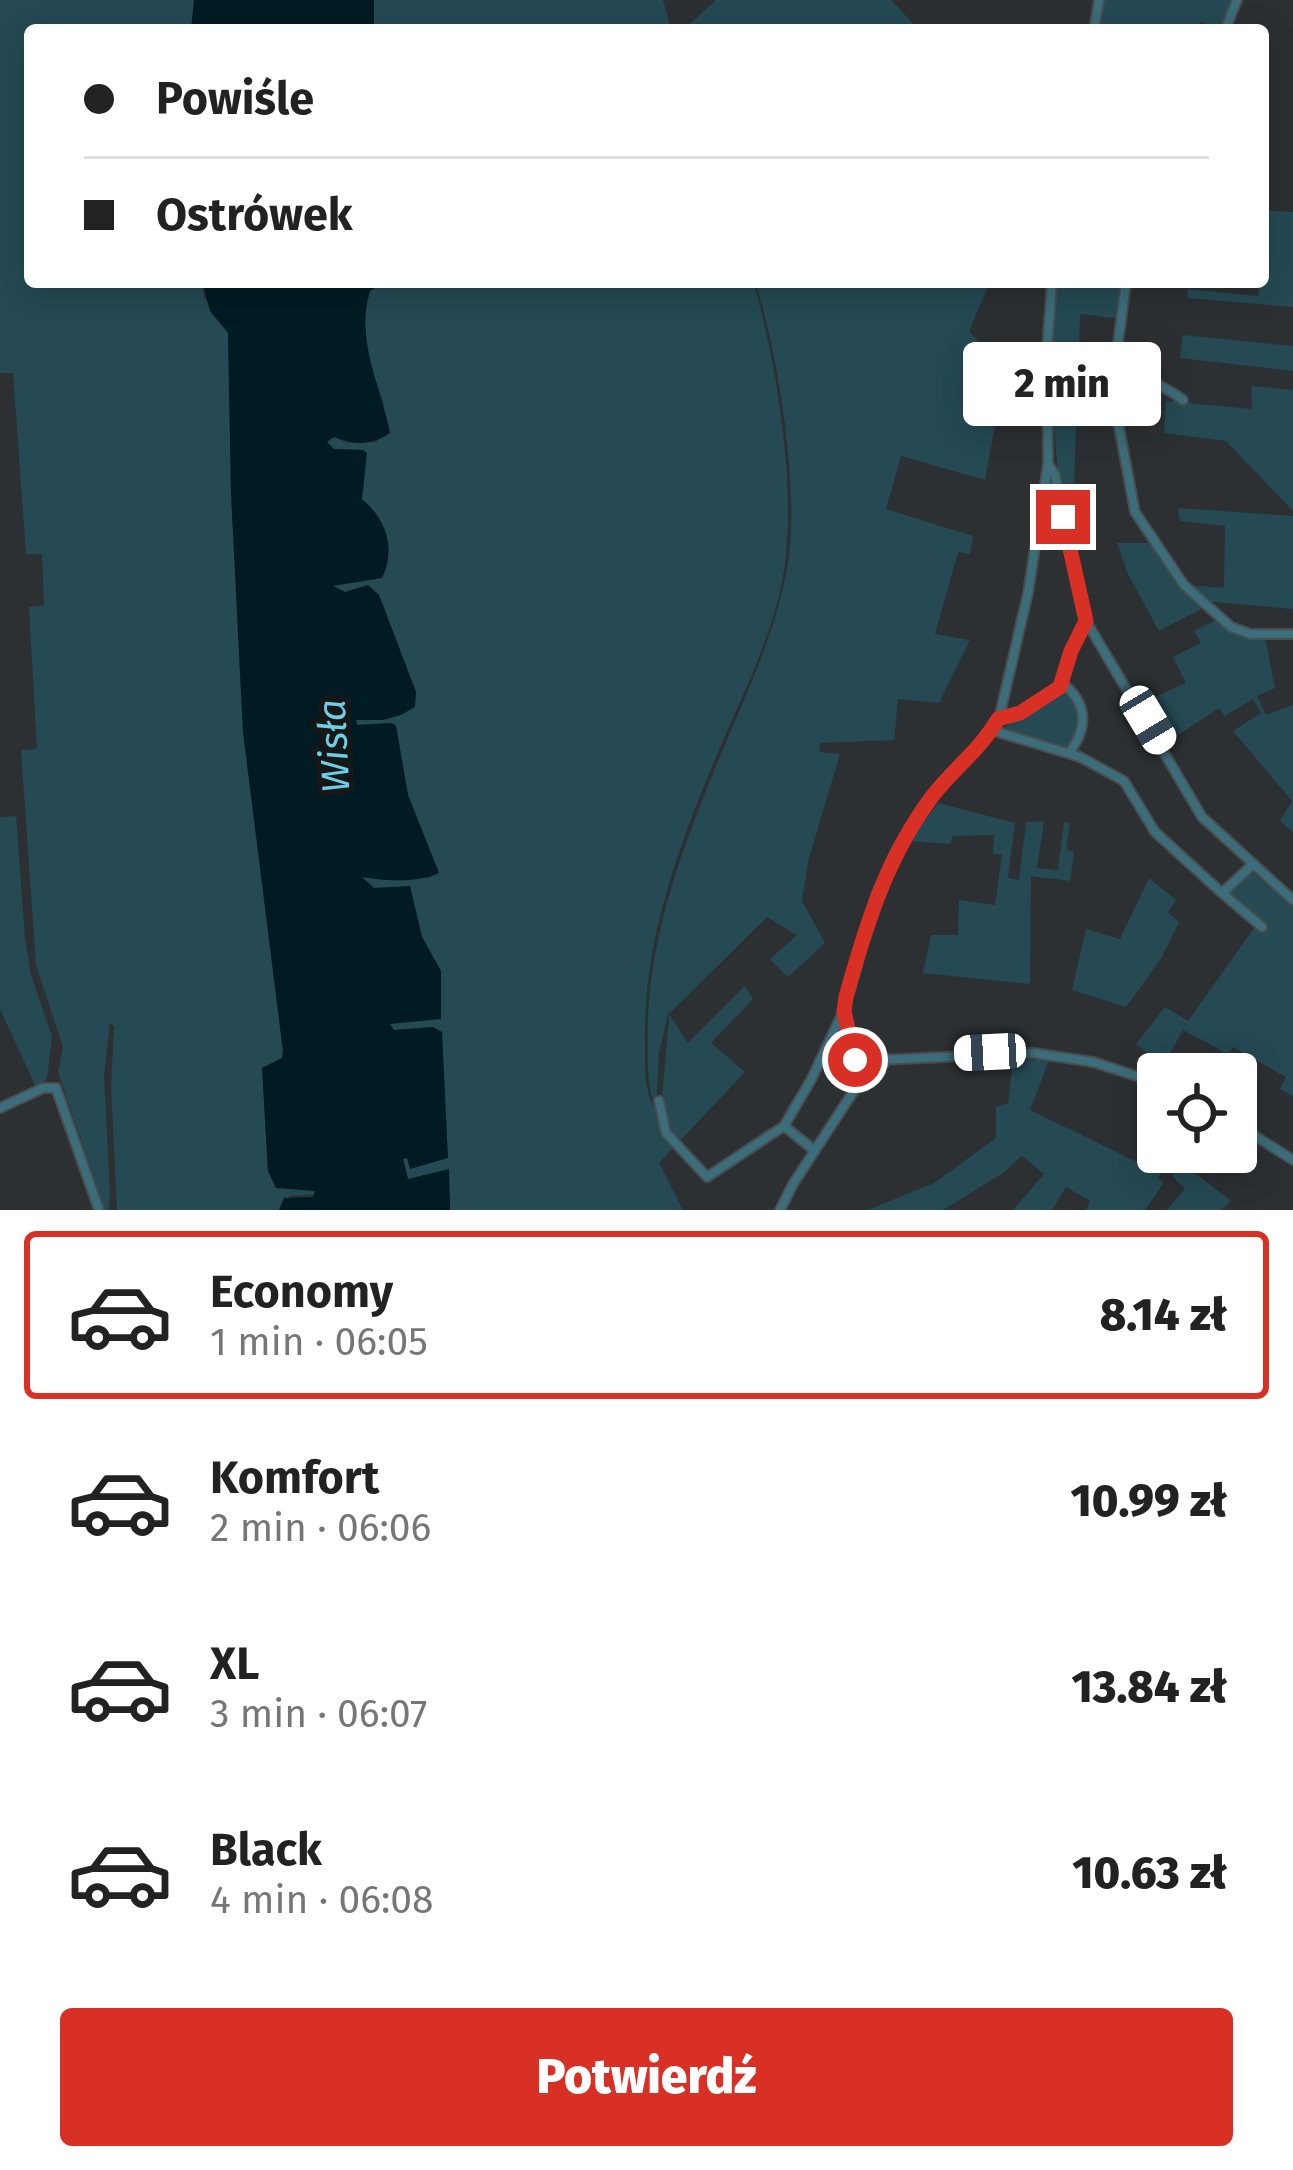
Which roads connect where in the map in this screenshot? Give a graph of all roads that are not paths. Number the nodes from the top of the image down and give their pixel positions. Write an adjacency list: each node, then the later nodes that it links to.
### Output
1 (1052, 288): 3 (street)
2 (1125, 288): 4 (street)
3 (1048, 368): 4 (street); 6 (street)
4 (1112, 373): 5 (street); 8 (street)
5 (1183, 400)
6 (1048, 464): 7 (street); 10 (street)
7 (1086, 621): 9 (street); 13 (street)
8 (1293, 634)
9 (1062, 683): 10 (street); 12 (street)
10 (998, 719): 11 (street)
11 (992, 730): 12 (street); 17 (street)
12 (1069, 753): 14 (street)
13 (1251, 866): 14 (street); 15 (street)
14 (1222, 892): 16 (street)
15 (1293, 900)
16 (1262, 927)
17 (844, 1011): 18 (street); 24 (street)
18 (855, 1060): 19 (street); 21 (street)
19 (889, 1061): 20 (street); 21 (street)
20 (1137, 1076)
21 (857, 1086): 26 (street)
22 (659, 1101): 24 (street)
23 (0, 1107): 28 (street)
24 (784, 1126): 26 (street)
25 (1257, 1137): 27 (street)
26 (815, 1151): 29 (street)
27 (1293, 1160)
28 (99, 1210)
29 (780, 1210)

